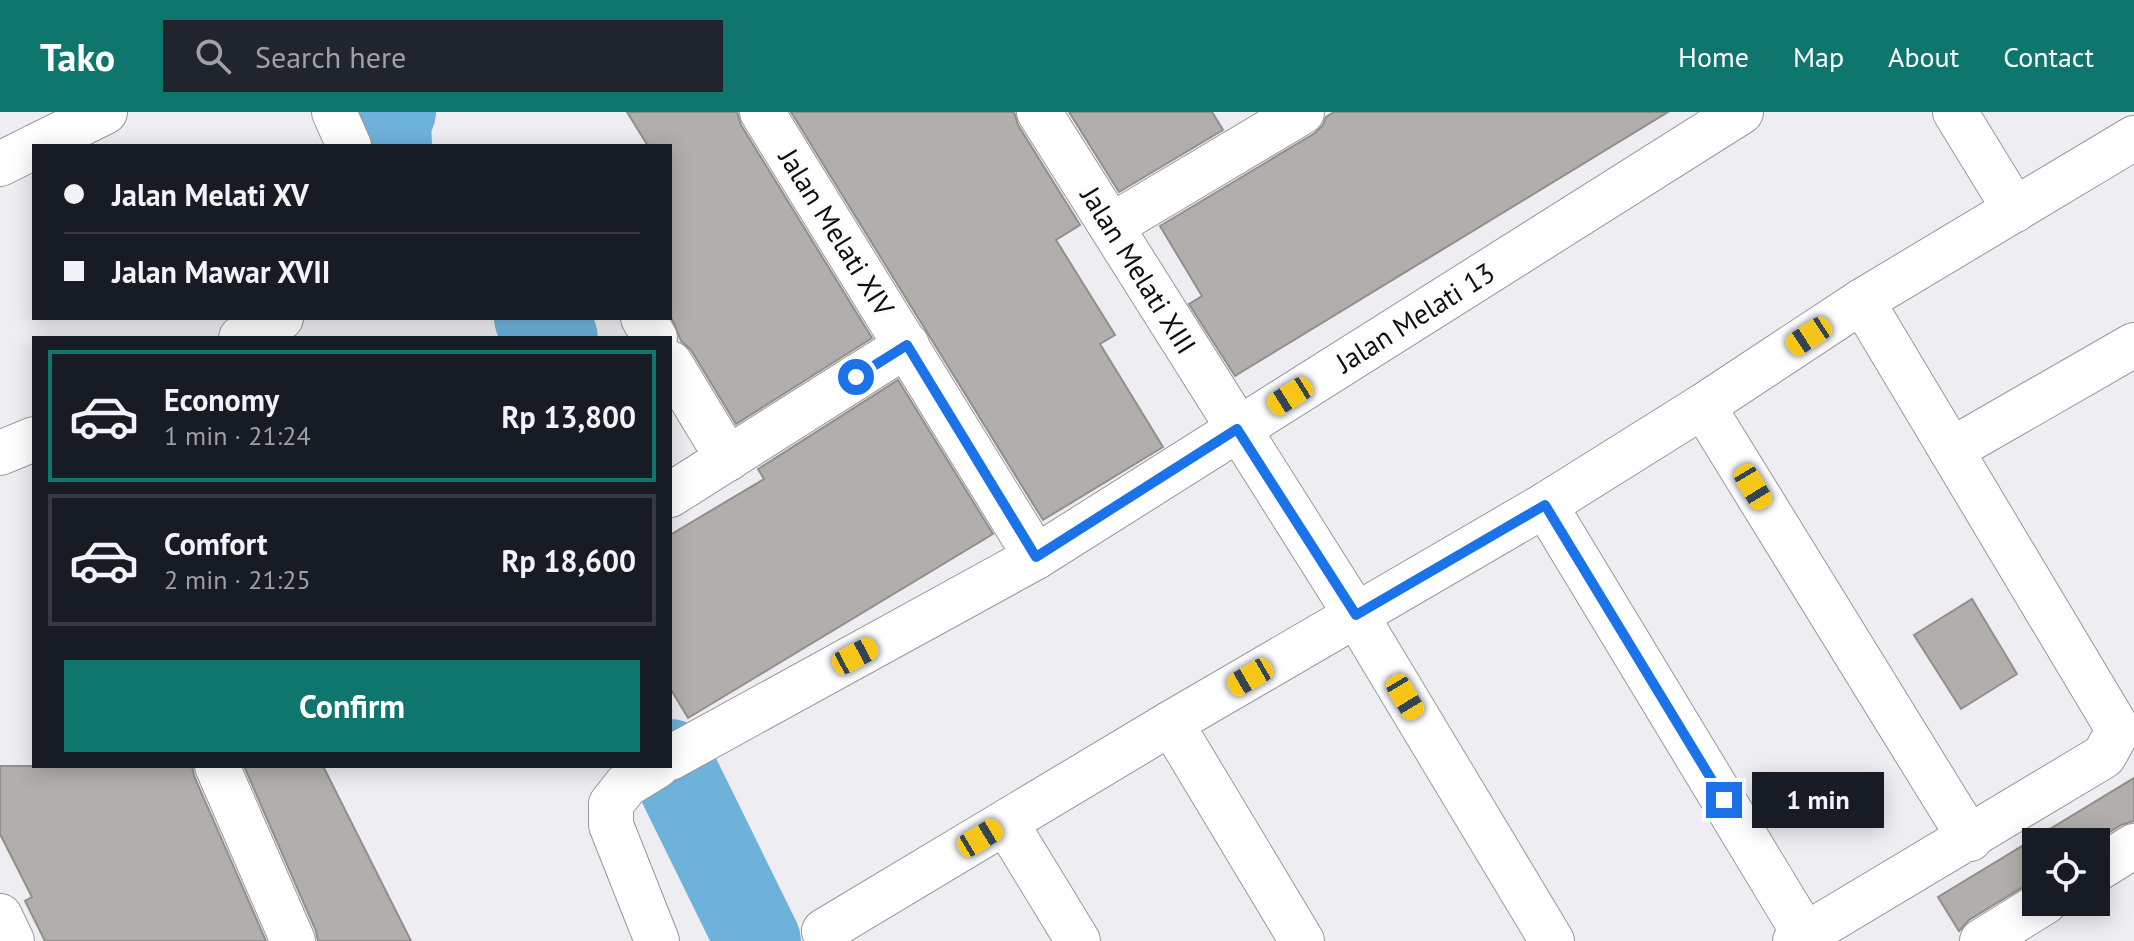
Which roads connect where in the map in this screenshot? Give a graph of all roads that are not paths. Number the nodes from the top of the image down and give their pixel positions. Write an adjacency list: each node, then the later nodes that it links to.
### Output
1 (105, 112): 9 (street)
2 (334, 112): 10 (street)
3 (762, 112): 18 (street, Jalan Melati XIV)
4 (1039, 112): 14 (street, Jalan Melati XIII)
5 (1302, 112): 14 (street)
6 (1741, 112): 22 (street, Jalan Melati 13)
7 (1955, 112): 13 (street)
8 (2134, 138): 13 (street)
9 (39, 144)
10 (348, 144)
11 (32, 148): 12 (street)
12 (0, 164)
13 (2015, 210): 15 (street)
14 (1111, 226): 22 (street, Jalan Melati XIII)
15 (1862, 301): 21 (street); 24 (street)
16 (277, 320): 17 (street)
17 (245, 336)
18 (907, 345): 26 (street); 29 (street, Jalan Melati XIV)
19 (2134, 345): 24 (street)
20 (672, 366): 26 (street)
21 (1703, 406): 28 (street); 36 (street)
22 (1237, 429): 29 (street, Jalan Melati 13); 30 (street, Jalan Melati XIII)
23 (32, 440): 25 (street)
24 (1951, 450): 36 (street)
25 (0, 453)
26 (728, 459): 27 (street)
27 (672, 494)
28 (1545, 505): 30 (street); 42 (street)
29 (1036, 557): 32 (street, Jalan Melati 13)
30 (1356, 615): 31 (street); 48 (street, Jalan Melati XIII)
31 (1171, 723): 35 (street); 47 (street)
32 (672, 757)
33 (218, 768): 44 (street)
34 (654, 768): 45 (street, Jalan Melati 13)
35 (1006, 823): 41 (street); 46 (street)
36 (1970, 839): 42 (street)
37 (2134, 846): 38 (street)
38 (2110, 861)
39 (0, 916): 43 (street)
40 (2022, 916): 49 (street)
41 (824, 931)
42 (1800, 938)
43 (12, 941)
44 (293, 941)
45 (657, 941)
46 (1078, 941)
47 (1302, 941)
48 (1552, 941)
49 (1982, 941)

